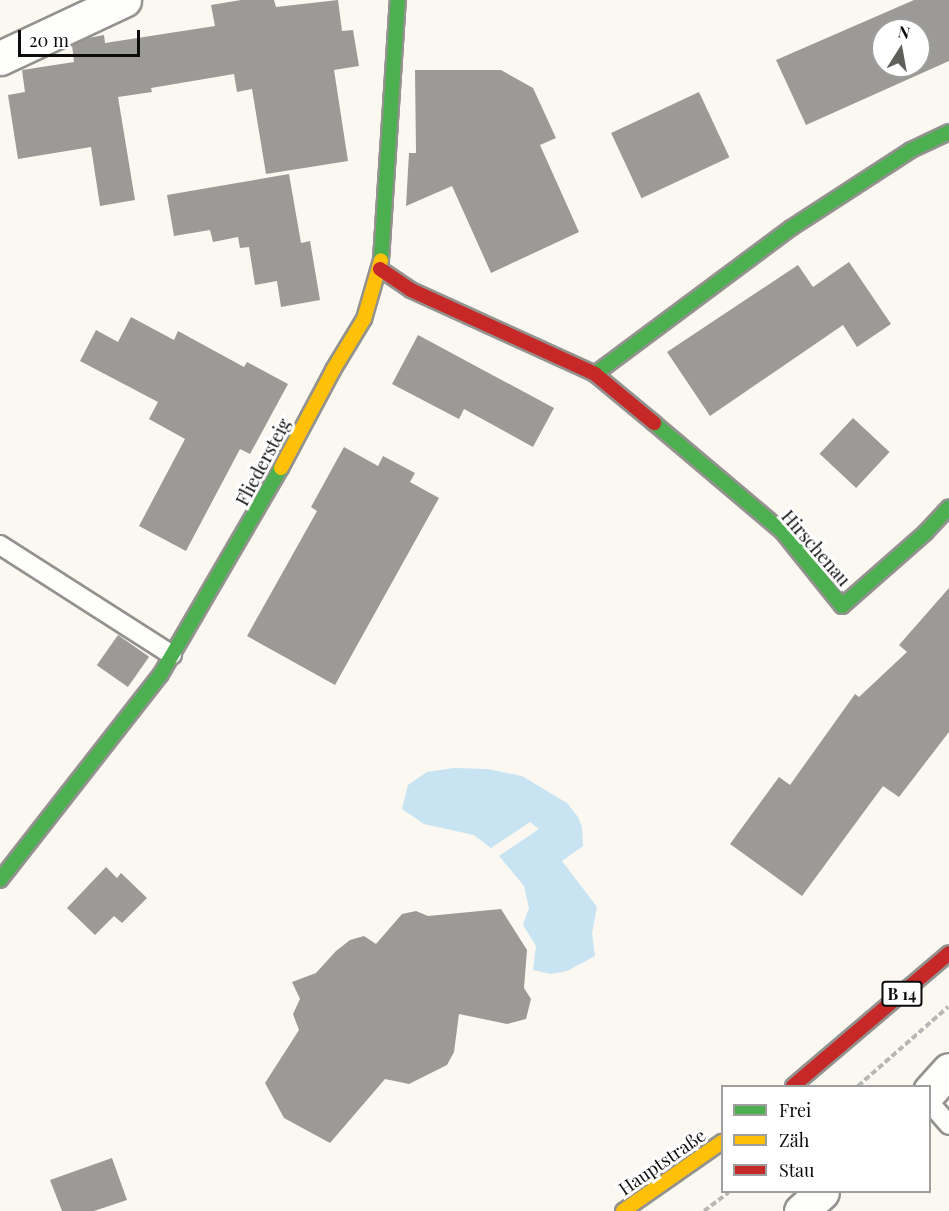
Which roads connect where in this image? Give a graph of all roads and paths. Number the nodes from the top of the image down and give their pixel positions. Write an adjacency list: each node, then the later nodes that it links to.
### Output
1 (124, 0): 3 (street)
2 (398, 0): 5 (street, Fliedersteig)
3 (0, 58)
4 (949, 132): 6 (street)
5 (380, 269): 6 (street, Hirschenau); 9 (street, Fliedersteig)
6 (595, 374): 7 (street, Hirschenau)
7 (949, 507)
8 (0, 545): 9 (lane)
9 (172, 655): 10 (street, Fliedersteig)
10 (1, 878)
11 (949, 953): 14 (street, B 14)
12 (949, 1006): 15 (path)
13 (949, 1070): 16 (street)
14 (794, 1085)
15 (859, 1085)
16 (931, 1090)
17 (931, 1103): 18 (lane)
18 (949, 1125)
19 (721, 1143): 22 (street, Hauptstraße)
20 (726, 1193): 23 (path)
21 (820, 1193): 24 (street)
22 (623, 1211)
23 (704, 1211)
24 (801, 1211)

